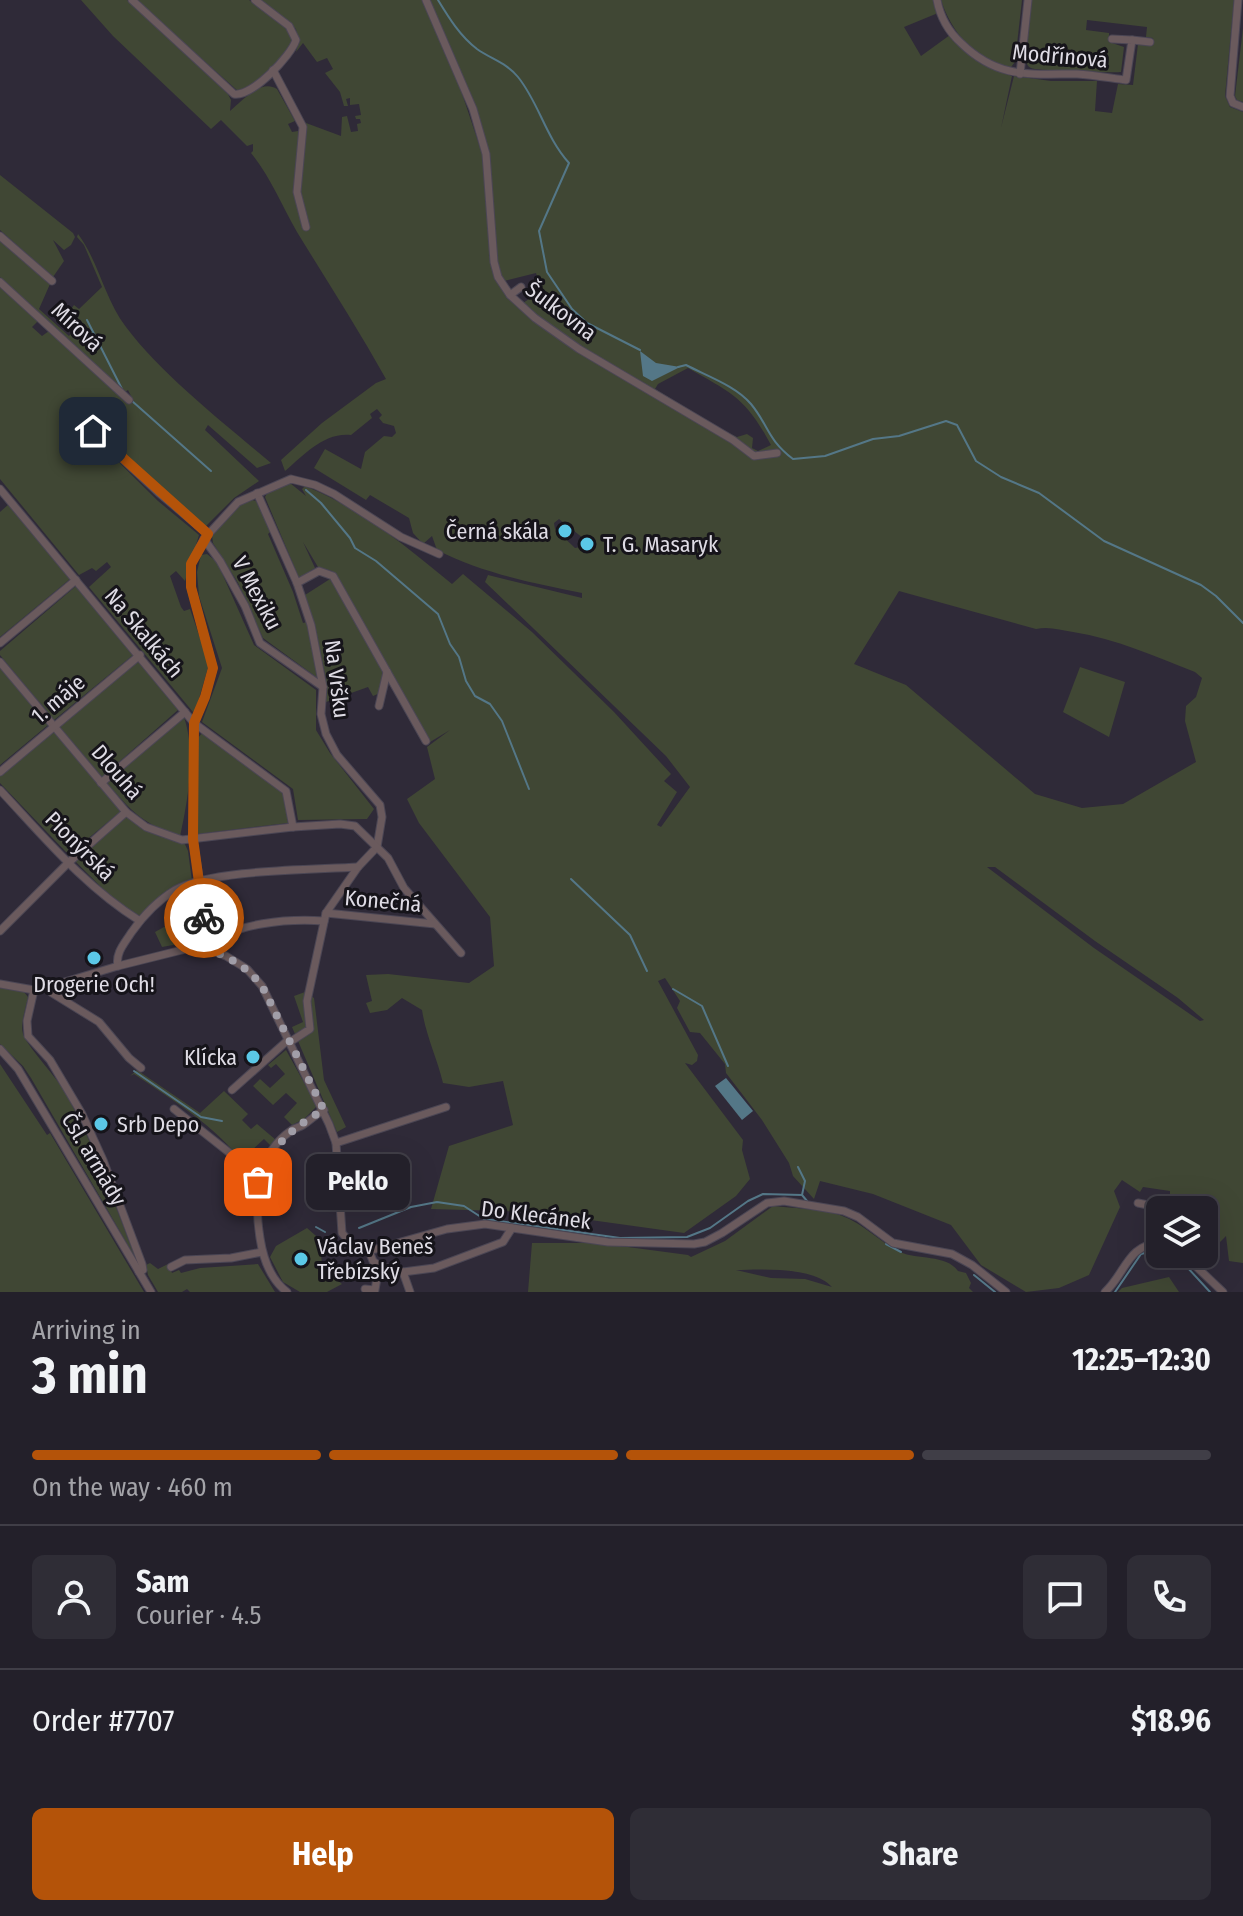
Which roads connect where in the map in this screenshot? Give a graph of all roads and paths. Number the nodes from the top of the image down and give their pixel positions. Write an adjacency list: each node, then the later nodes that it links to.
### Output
1 (132, 0): 11 (street)
2 (255, 0): 11 (street)
3 (426, 0): 19 (street, Šulkovna)
4 (937, 0): 12 (street, Modřínová)
5 (1028, 0): 12 (street)
6 (1238, 0): 7 (street)
7 (1239, 24): 13 (street)
8 (1112, 39): 9 (street, Modřínová)
9 (1132, 40): 10 (street, Modřínová); 12 (street, Modřínová)
10 (1150, 42)
11 (273, 70): 14 (street)
12 (1020, 74)
13 (1243, 107)
14 (306, 227)
15 (0, 236): 16 (street, Mírová)
16 (52, 281)
17 (0, 282): 20 (street, Mírová)
18 (521, 287): 19 (street)
19 (510, 295): 22 (street, Šulkovna)
20 (129, 400)
21 (71, 411): 27 (street, V Mexiku)
22 (777, 453)
23 (0, 489): 25 (street, Na Skalkách)
24 (257, 493): 27 (street); 28 (street); 30 (street, Na Vršku)
25 (8, 498): 26 (street); 29 (street, Na Skalkách)
26 (0, 505)
27 (206, 537): 35 (street, V Mexiku); 38 (street)
28 (439, 554)
29 (76, 580): 31 (street); 32 (street, Na Skalkách)
30 (297, 583): 34 (street, Na Vršku); 35 (street, Na Vršku)
31 (0, 643)
32 (140, 655): 37 (street, Na Skalkách); 39 (street, 1. máje)
33 (0, 662): 39 (street, Dlouhá)
34 (387, 670): 36 (street); 40 (street, Na Vršku)
35 (323, 687): 47 (street, Na Vršku)
36 (379, 706)
37 (185, 712): 38 (street, Na Skalkách); 42 (street)
38 (194, 723): 45 (street, Na Skalkách); 46 (street)
39 (53, 725): 41 (street, 1. máje); 42 (street, Dlouhá)
40 (426, 741)
41 (0, 772)
42 (101, 783): 44 (street, Dlouhá)
43 (0, 790): 48 (street, Pionýrská)
44 (126, 812): 46 (street, Dlouhá); 48 (street)
45 (293, 827): 46 (street, Dlouhá); 47 (street, Dlouhá)
46 (193, 839): 50 (street)
47 (377, 847): 49 (street); 53 (street)
48 (68, 863): 52 (street, Pionýrská); 54 (street)
49 (358, 867): 50 (street); 51 (street)
50 (198, 883): 52 (street); 55 (street)
51 (325, 917): 53 (street, Konečná); 55 (street, Konečná); 61 (street)
52 (140, 921): 57 (street)
53 (435, 924): 56 (street)
54 (0, 931)
55 (210, 950): 57 (street); 61 (street)
56 (461, 953)
57 (118, 966): 59 (street)
58 (0, 984): 60 (street)
59 (48, 987): 60 (street); 63 (street)
60 (34, 990): 79 (street)
61 (287, 1042): 64 (street); 67 (street)
62 (0, 1049): 79 (street, Čsl. armády)
63 (141, 1068)
64 (232, 1090)
65 (446, 1107): 68 (street)
66 (174, 1109): 69 (street)
67 (324, 1110): 68 (street); 69 (street)
68 (336, 1143): 74 (street)
69 (257, 1195): 75 (street)
70 (1138, 1203): 71 (street)
71 (1146, 1205)
72 (512, 1228): 74 (street, Do Klecánek); 80 (street); 85 (street, Do Klecánek)
73 (1146, 1245): 86 (street)
74 (369, 1251): 76 (street)
75 (262, 1252): 77 (street); 83 (street)
76 (379, 1266): 80 (street); 81 (street)
77 (171, 1267)
78 (1198, 1268): 87 (street)
79 (139, 1272): 82 (street, Čsl. armády)
80 (403, 1272): 84 (street)
81 (365, 1289)
82 (151, 1292)
83 (287, 1292)
84 (410, 1292)
85 (1006, 1292)
86 (1105, 1292)
87 (1223, 1292)

